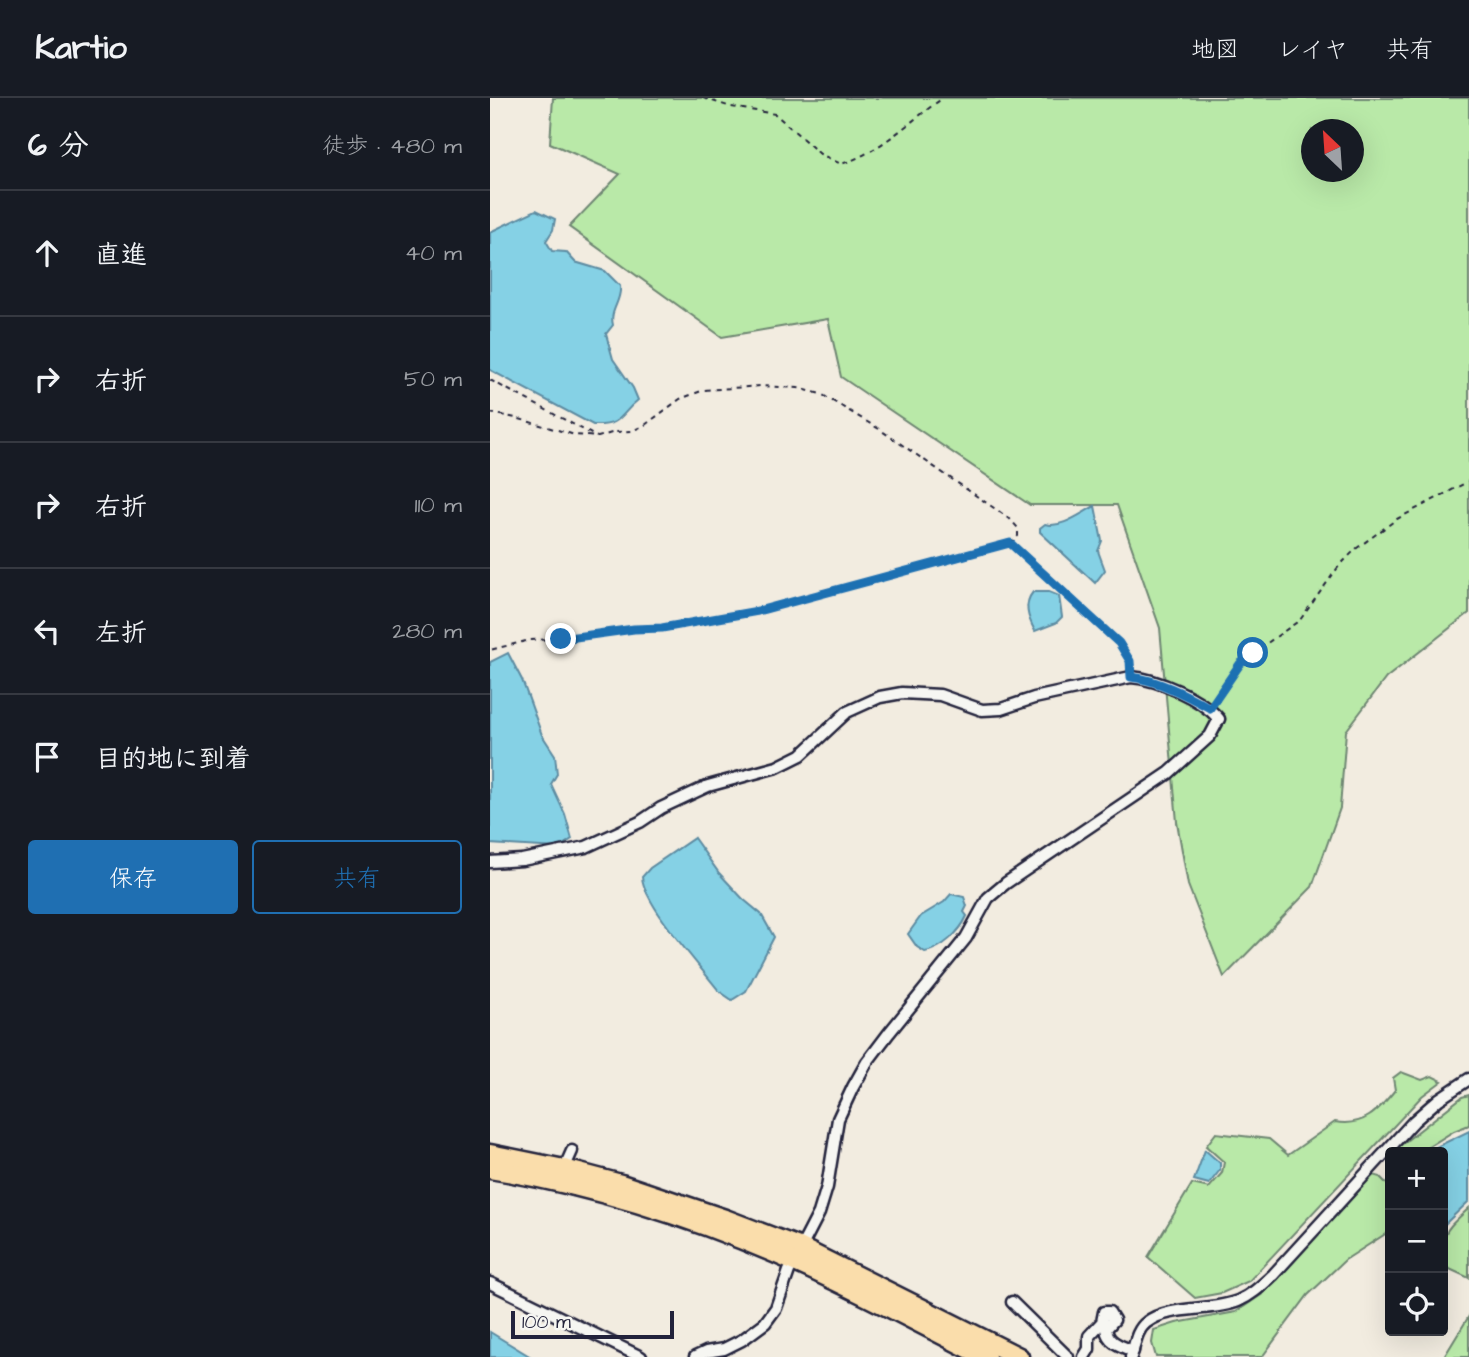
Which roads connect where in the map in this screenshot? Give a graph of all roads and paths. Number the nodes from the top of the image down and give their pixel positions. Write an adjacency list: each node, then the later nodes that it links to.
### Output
1 (704, 98): 2 (path)
2 (943, 98)
3 (490, 380): 5 (path)
4 (490, 413): 5 (path)
5 (598, 437): 7 (path)
6 (1469, 481): 10 (path)
7 (1010, 543): 8 (path); 9 (path)
8 (490, 650)
9 (1131, 677): 10 (street); 11 (street)
10 (1210, 708): 17 (street)
11 (490, 862)
12 (1469, 1079): 20 (street)
13 (572, 1151): 16 (street)
14 (490, 1154): 16 (highway)
15 (490, 1169): 17 (highway)
16 (564, 1169): 17 (highway)
17 (797, 1255): 22 (street); 23 (highway); 24 (highway)
18 (490, 1283): 21 (street)
19 (1012, 1302): 25 (street)
20 (1132, 1354): 26 (street)
21 (641, 1357)
22 (695, 1357)
23 (986, 1357)
24 (1019, 1357)
25 (1068, 1357)
26 (1084, 1357)

